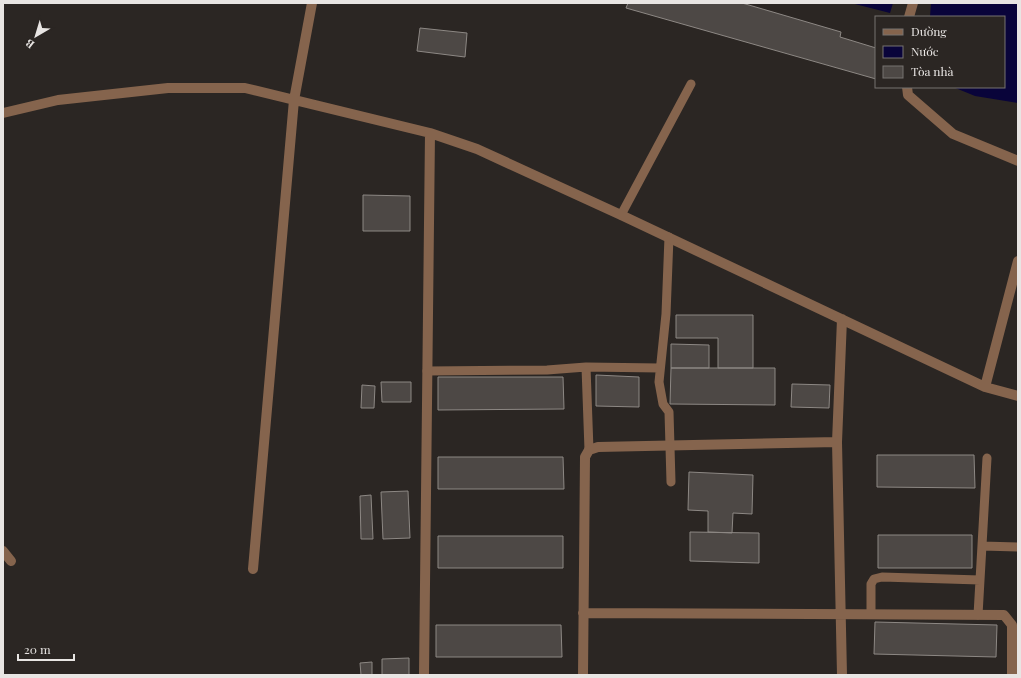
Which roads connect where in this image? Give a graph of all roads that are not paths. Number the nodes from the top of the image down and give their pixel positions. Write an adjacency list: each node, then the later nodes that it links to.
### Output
1 (312, 3): 6 (street)
2 (912, 3): 3 (street)
3 (909, 16)
4 (691, 84): 10 (lane)
5 (907, 88): 9 (street)
6 (294, 100): 7 (street); 8 (street); 28 (street)
7 (3, 113)
8 (430, 133): 10 (street); 16 (street)
9 (1018, 161)
10 (621, 214): 11 (street)
11 (669, 237): 13 (street); 15 (lane)
12 (1018, 261): 17 (street)
13 (842, 318): 17 (street); 19 (street)
14 (586, 367): 15 (lane); 16 (lane); 21 (lane)
15 (660, 368): 20 (lane)
16 (427, 371): 34 (street)
17 (985, 387): 18 (street)
18 (1018, 396)
19 (837, 442): 20 (street); 31 (street)
20 (671, 446): 21 (street); 23 (lane)
21 (589, 450): 30 (street)
22 (987, 458): 24 (lane)
23 (671, 482)
24 (982, 546): 25 (lane); 29 (lane)
25 (1018, 547)
26 (3, 551): 27 (street)
27 (11, 561)
28 (254, 569)
29 (980, 580): 32 (lane); 33 (lane)
30 (583, 613): 31 (street); 35 (street)
31 (841, 613): 32 (street); 36 (street)
32 (871, 613): 33 (street)
33 (978, 615): 37 (street)
34 (424, 675)
35 (583, 675)
36 (842, 675)
37 (1012, 675)

